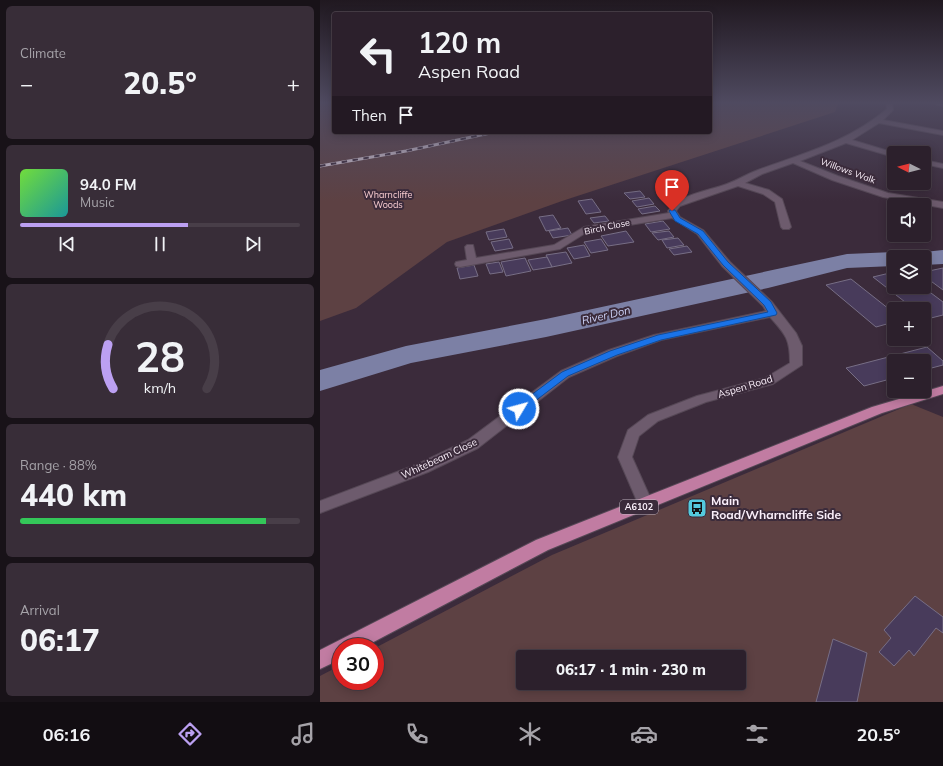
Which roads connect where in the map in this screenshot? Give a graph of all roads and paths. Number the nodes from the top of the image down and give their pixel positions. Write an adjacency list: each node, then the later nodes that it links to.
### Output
1 (857, 135): 2 (street)
2 (847, 141): 3 (street); 4 (street)
3 (887, 153)
4 (795, 161): 7 (street); 8 (street, Willows Walk)
5 (931, 163): 6 (street)
6 (943, 166)
7 (738, 183): 9 (street); 10 (street)
8 (943, 205)
9 (674, 214): 12 (street, Birch Close); 14 (street, Aspen Road)
10 (786, 227)
11 (470, 247): 12 (street)
12 (472, 262): 13 (street, Birch Close)
13 (460, 264)
14 (771, 308): 16 (street, Aspen Road); 17 (street, Whitebeam Close)
15 (943, 390): 16 (main road, A6102)
16 (645, 504): 18 (main road, A6102)
17 (320, 507)
18 (362, 638)
19 (332, 654): 20 (main road)
20 (320, 660)

